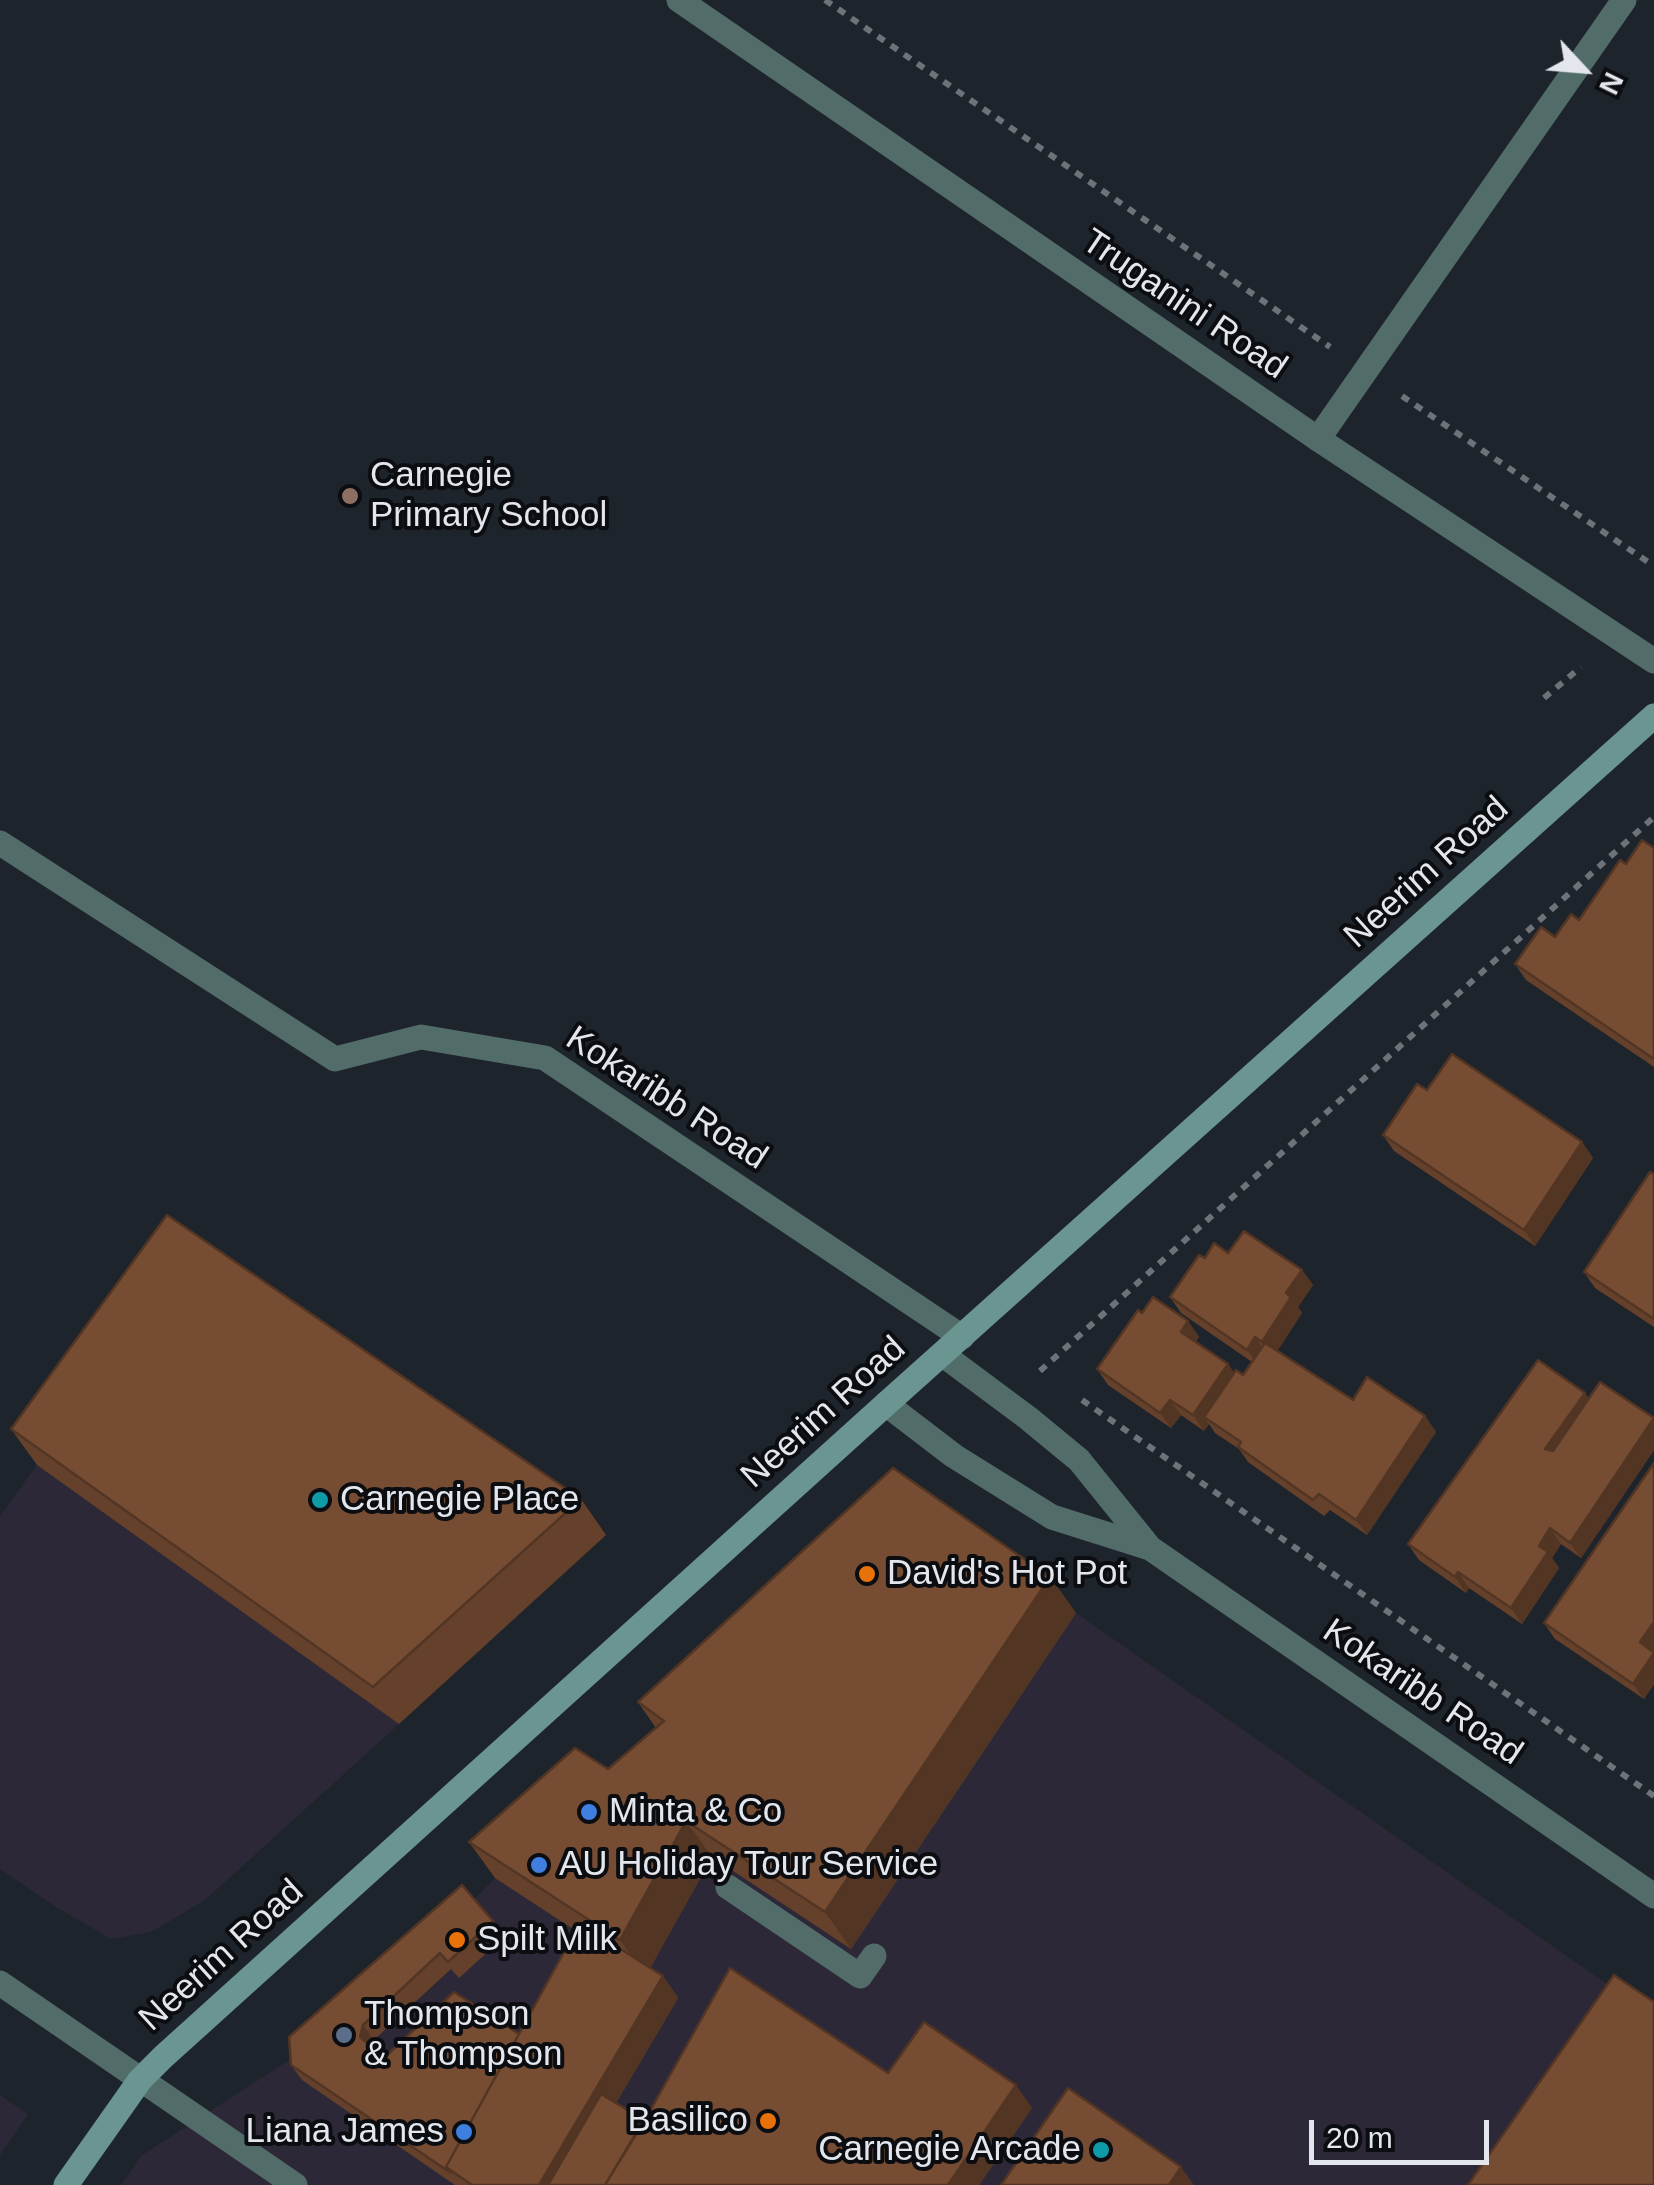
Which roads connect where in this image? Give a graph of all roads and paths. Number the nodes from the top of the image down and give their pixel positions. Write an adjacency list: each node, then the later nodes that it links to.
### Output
1 (679, 0): 5 (street, Truganini Road)
2 (825, 0): 4 (path)
3 (1624, 0): 4 (street)
4 (1365, 371): 5 (street); 6 (path)
5 (1318, 439): 7 (street, Truganini Road)
6 (1654, 566)
7 (1654, 661)
8 (1654, 716): 11 (main road, Neerim Road)
9 (1654, 816): 13 (path)
10 (0, 842): 11 (street, Kokaribb Road)
11 (952, 1345): 13 (street, Kokaribb Road); 14 (main road, Neerim Road)
12 (1072, 1394): 16 (path)
13 (1009, 1403): 15 (street, Kokaribb Road)
14 (886, 1404): 15 (street, Kokaribb Road); 21 (main road, Neerim Road)
15 (1150, 1548): 18 (street, Kokaribb Road)
16 (1654, 1796)
17 (728, 1887): 19 (street)
18 (1654, 1896)
19 (874, 1956)
20 (0, 1983): 21 (street)
21 (140, 2080): 22 (main road, Neerim Road); 23 (street)
22 (66, 2185)
23 (295, 2185)

